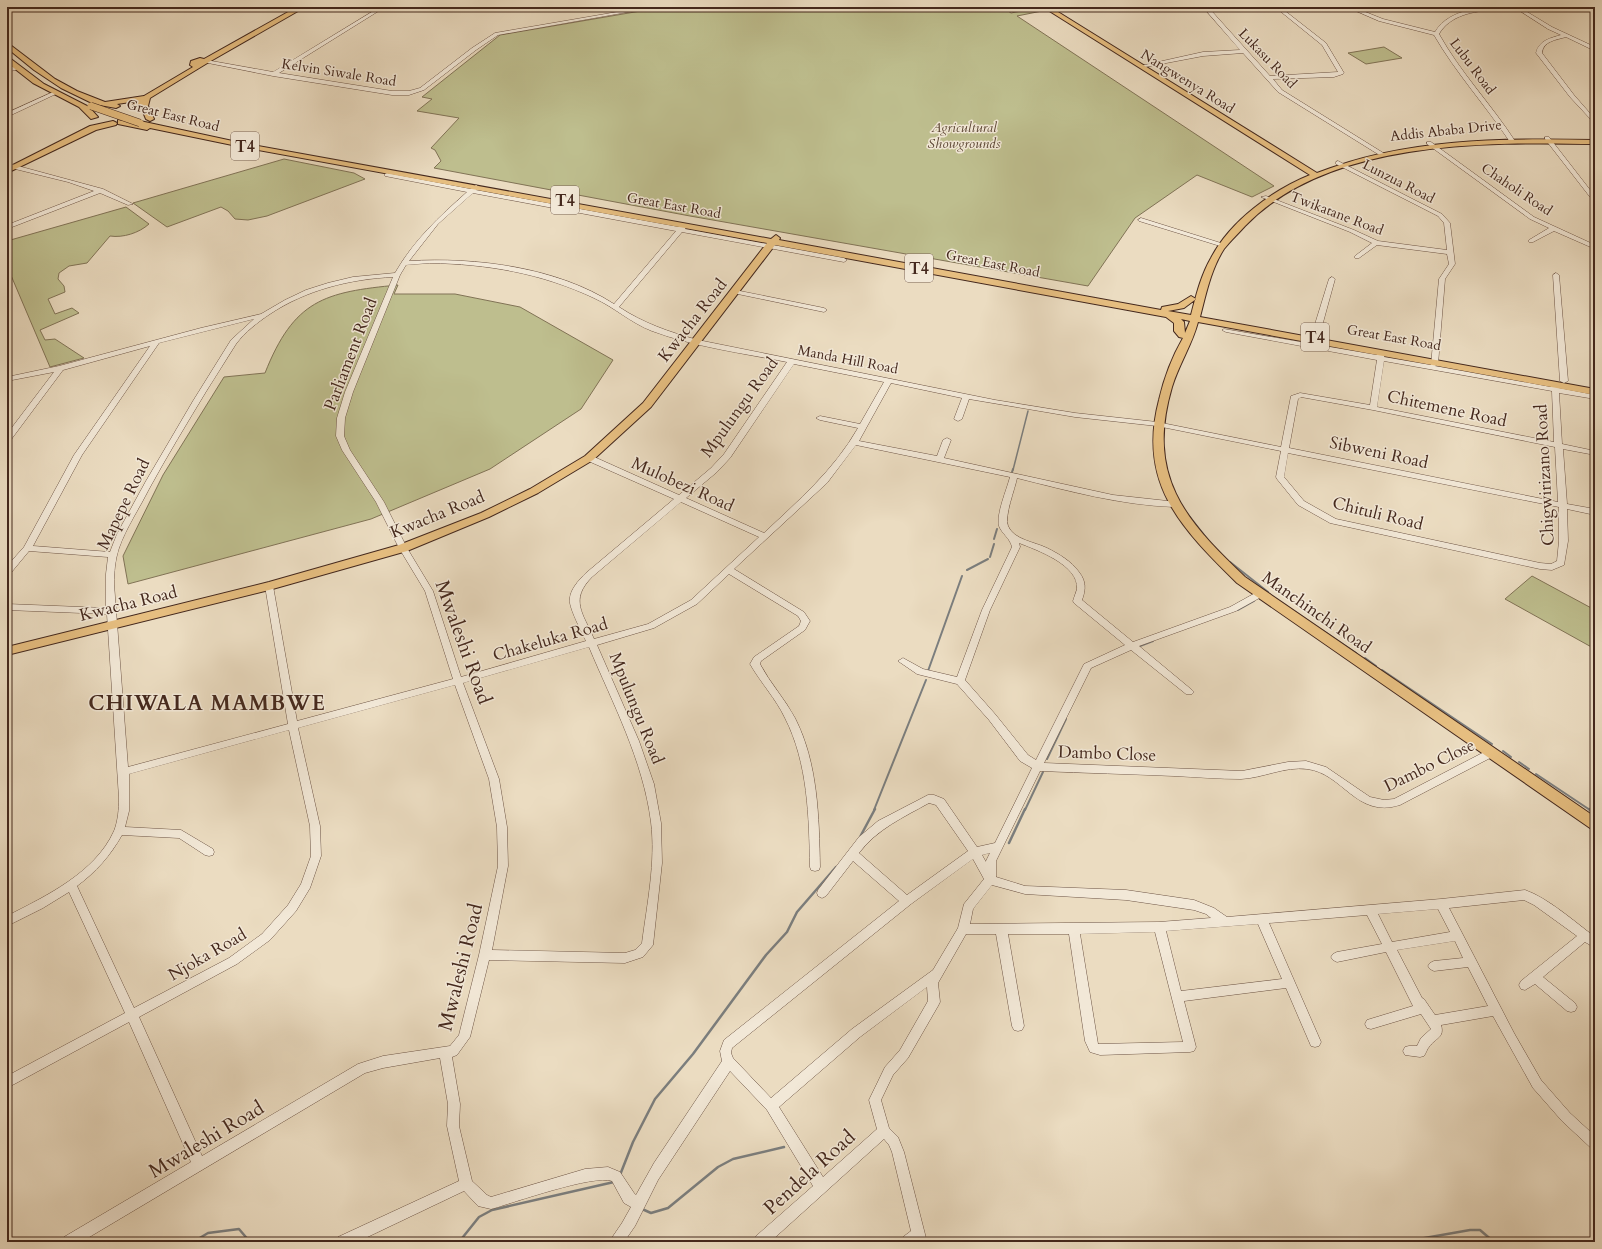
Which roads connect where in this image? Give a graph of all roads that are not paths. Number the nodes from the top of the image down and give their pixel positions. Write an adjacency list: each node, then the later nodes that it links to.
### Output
1 (302, 7): 18 (main road)
2 (383, 7): 22 (street)
3 (654, 7): 22 (street, Kelvin Siwale Road)
4 (1046, 7): 19 (main road, Nangwenya Road)
5 (1205, 7): 15 (street, Lukasu Road)
6 (1277, 7): 23 (street)
7 (1349, 7): 11 (street)
8 (1496, 7): 9 (street, Lubu Road); 11 (street, Lubu Road)
9 (1510, 7)
10 (1516, 7): 12 (street)
11 (1436, 34): 36 (street, Lubu Road)
12 (1564, 36): 14 (street); 33 (street)
13 (7, 45): 26 (main road, Great East Road / T4)
14 (1595, 49)
15 (1244, 52): 19 (street); 23 (street, Lukasu Road)
16 (7, 53): 26 (main road, Great East Road / T4)
17 (7, 58): 20 (main road)
18 (203, 62): 22 (street, Kelvin Siwale Road); 25 (main road); 25 (main road)
19 (1142, 67): 43 (main road, Nangwenya Road)
20 (17, 68): 21 (street); 24 (main road)
21 (7, 70)
22 (273, 74)
23 (1268, 78): 40 (street, Lukasu Road)
24 (55, 93): 29 (street); 30 (main road)
25 (144, 98): 26 (main road); 27 (main road); 28 (main road); 32 (main road)
26 (95, 104): 27 (main road, Great East Road / T4); 32 (main road, Great East Road / T4, bridge)
27 (118, 106): 28 (main road, Great East Road); 30 (main road)
28 (137, 111): 31 (main road); 32 (main road, Great East Road / T4)
29 (7, 115)
30 (94, 118): 31 (main road, Great East Road); 42 (main road)
31 (117, 122): 32 (main road, Great East Road / T4); 34 (main road)
32 (143, 122): 34 (main road); 45 (main road, Great East Road / T4); 55 (main road, Great East Road / T4)
33 (1595, 122)
34 (88, 130): 42 (main road)
35 (1595, 138): 37 (main road, Addis Ababa Drive)
36 (1511, 139): 37 (main road, Addis Ababa Drive); 39 (main road, Addis Ababa Drive)
37 (1548, 139): 38 (main road, Addis Ababa Drive); 47 (street)
38 (1595, 142)
39 (1431, 145): 40 (main road, Addis Ababa Drive); 53 (street, Chaholi Road)
40 (1381, 153): 41 (main road, Addis Ababa Drive)
41 (1340, 164): 43 (main road, Addis Ababa Drive); 59 (street, Lunzua Road)
42 (9, 167): 46 (street)
43 (1316, 173): 48 (main road, Addis Ababa Drive)
44 (387, 176): 45 (street)
45 (473, 189): 52 (main road, Great East Road / T4); 62 (street, Parliament Road)
46 (101, 190): 49 (street); 51 (street)
47 (1592, 196)
48 (1267, 199): 56 (street, Twikatane Road); 57 (main road, Addis Ababa Drive)
49 (130, 204)
50 (1141, 220): 57 (street)
51 (7, 227)
52 (683, 228): 55 (main road, Great East Road / T4); 68 (street)
53 (1554, 228): 54 (street); 58 (street, Chaholi Road)
54 (1532, 241)
55 (773, 242): 61 (street); 66 (main road, Kwacha Road); 70 (main road, Great East Road / T4)
56 (1376, 243): 59 (street, Twikatane Road); 60 (street)
57 (1219, 244): 67 (main road, Addis Ababa Drive); 71 (main road, Addis Ababa Drive)
58 (1595, 247)
59 (1450, 252): 80 (street)
60 (1357, 257)
61 (844, 260)
62 (404, 263): 63 (street, Parliament Road); 68 (street, Manda Hill Road)
63 (397, 274): 72 (street, Mapepe Road); 111 (street, Parliament Road)
64 (1556, 275): 84 (street, Chigwirizano Road)
65 (1332, 279): 74 (street)
66 (736, 292): 69 (street); 77 (main road, Kwacha Road)
67 (1191, 299): 70 (main road); 71 (main road, Addis Ababa Drive)
68 (615, 307): 77 (street, Manda Hill Road)
69 (824, 310)
70 (1167, 312): 71 (main road, Great East Road / T4); 75 (main road)
71 (1194, 315): 74 (main road, Great East Road / T4); 75 (main road, Manchinchi Road); 78 (main road, Great East Road / T4)
72 (262, 316): 76 (street); 112 (street, Mapepe Road)
73 (1226, 330): 78 (street)
74 (1315, 337): 80 (main road, Great East Road / T4)
75 (1182, 340): 93 (main road, Manchinchi Road)
76 (157, 341): 81 (street); 110 (street)
77 (697, 342): 79 (street, Manda Hill Road); 101 (main road, Kwacha Road)
78 (1380, 356): 80 (main road, Great East Road / T4); 84 (street); 90 (street)
79 (792, 361): 83 (street, Manda Hill Road); 104 (street, Mpulungu Road)
80 (1434, 361): 84 (main road, Great East Road / T4)
81 (60, 368): 82 (street); 95 (street)
82 (7, 379)
83 (889, 380): 87 (street, Manda Hill Road); 94 (street, Chakeluka Road)
84 (1558, 386): 85 (main road, Great East Road / T4); 86 (main road, Great East Road / T4); 88 (street); 98 (street, Chigwirizano Road)
85 (1595, 387)
86 (1595, 392)
87 (966, 396): 92 (street); 93 (street, Manda Hill Road)
88 (1595, 397)
89 (1294, 398): 90 (street, Chitemene Road); 99 (street, Chituli Road)
90 (1373, 408): 98 (street, Chitemene Road)
91 (820, 418): 94 (street)
92 (958, 419)
93 (1157, 424): 99 (street, Sibweni Road); 105 (main road, Manchinchi Road)
94 (862, 427): 97 (street, Chakeluka Road)
95 (7, 439)
96 (947, 440): 102 (street)
97 (854, 442): 102 (street); 108 (street, Chakeluka Road)
98 (1558, 447): 100 (street, Chitemene Road); 106 (street, Chigwirizano Road)
99 (1284, 448): 106 (street, Sibweni Road); 113 (street, Chituli Road)
100 (1595, 453)
101 (589, 458): 104 (street, Mulobezi Road); 111 (main road, Kwacha Road)
102 (939, 460): 103 (street)
103 (1014, 475): 105 (street); 109 (street)
104 (680, 499): 108 (street, Mulobezi Road); 121 (street, Mpulungu Road)
105 (1174, 504): 117 (main road, Manchinchi Road)
106 (1562, 506): 107 (street, Sibweni Road); 113 (street, Chigwirizano Road)
107 (1595, 512)
108 (764, 536): 114 (street, Chakeluka Road)
109 (1015, 539): 122 (street); 126 (street)
110 (26, 548): 112 (street); 115 (street)
111 (403, 548): 116 (main road, Kwacha Road); 125 (street, Mwaleshi Road)
112 (113, 555): 119 (street, Mapepe Road)
113 (1561, 563)
114 (729, 570): 121 (street, Chakeluka Road); 138 (street)
115 (7, 572)
116 (269, 586): 120 (main road, Kwacha Road); 128 (street, Njoka Road)
117 (1260, 594): 122 (street); 129 (main road, Manchinchi Road)
118 (7, 606): 119 (street)
119 (111, 611): 120 (street, Mapepe Road)
120 (113, 625): 123 (main road, Kwacha Road); 131 (street, Mapepe Road)
121 (593, 644): 125 (street, Chakeluka Road); 156 (street, Mpulungu Road)
122 (1133, 645): 127 (street); 130 (street)
123 (7, 651)
124 (903, 661): 126 (street)
125 (458, 681): 128 (street, Chakeluka Road); 156 (street, Mwaleshi Road)
126 (960, 681): 130 (street, Dambo Close)
127 (1189, 692)
128 (293, 726): 131 (street, Chakeluka Road); 168 (street, Njoka Road)
129 (1490, 753): 130 (street, Dambo Close); 132 (main road, Manchinchi Road)
130 (1038, 767): 134 (street)
131 (123, 772): 133 (street, Mapepe Road)
132 (1595, 824)
133 (119, 832): 135 (street); 140 (street, Mapepe Road)
134 (999, 846): 136 (street); 139 (street)
135 (209, 852)
136 (975, 852): 137 (street); 139 (street); 142 (street)
137 (853, 854): 141 (street); 142 (street)
138 (815, 867)
139 (990, 880): 147 (street); 149 (street)
140 (71, 885): 146 (street, Mapepe Road); 168 (street)
141 (822, 893)
142 (907, 901): 175 (street)
143 (1440, 904): 144 (street); 152 (street); 153 (street)
144 (1370, 910): 145 (street); 155 (street)
145 (1262, 920): 147 (street); 162 (street)
146 (7, 921)
147 (1224, 921): 148 (street)
148 (1159, 927): 151 (street); 164 (street)
149 (963, 928): 150 (street); 160 (street)
150 (1001, 928): 151 (street); 171 (street)
151 (1074, 929): 164 (street)
152 (1456, 936): 155 (street); 158 (street)
153 (1585, 936): 154 (street); 161 (street)
154 (1595, 943)
155 (1388, 948): 157 (street); 165 (street)
156 (485, 955): 174 (street, Mwaleshi Road)
157 (1337, 957)
158 (1470, 962): 159 (street); 167 (street)
159 (1434, 966)
160 (938, 972): 177 (street); 178 (street)
161 (1535, 977): 163 (street); 166 (street)
162 (1289, 983): 164 (street); 172 (street)
163 (1525, 985)
164 (1176, 997)
165 (1420, 1003): 169 (street); 170 (street)
166 (1571, 1007)
167 (1496, 1010): 169 (street); 179 (street)
168 (132, 1015): 176 (street, Njoka Road); 180 (street)
169 (1433, 1021): 173 (street)
170 (1371, 1024)
171 (1018, 1026)
172 (1316, 1042)
173 (1409, 1051)
174 (445, 1053): 180 (street, Mwaleshi Road); 181 (street)
175 (729, 1062): 177 (street); 183 (street)
176 (7, 1082)
177 (771, 1106): 182 (street)
178 (884, 1131): 182 (street, Pendela Road); 184 (street)
179 (1595, 1144)
180 (199, 1165): 185 (street, Mwaleshi Road)
181 (466, 1184): 183 (street); 186 (street)
182 (821, 1186): 188 (street, Pendela Road)
183 (638, 1204): 187 (street)
184 (915, 1239)
185 (69, 1242)
186 (343, 1242)
187 (616, 1242)
188 (760, 1242)

